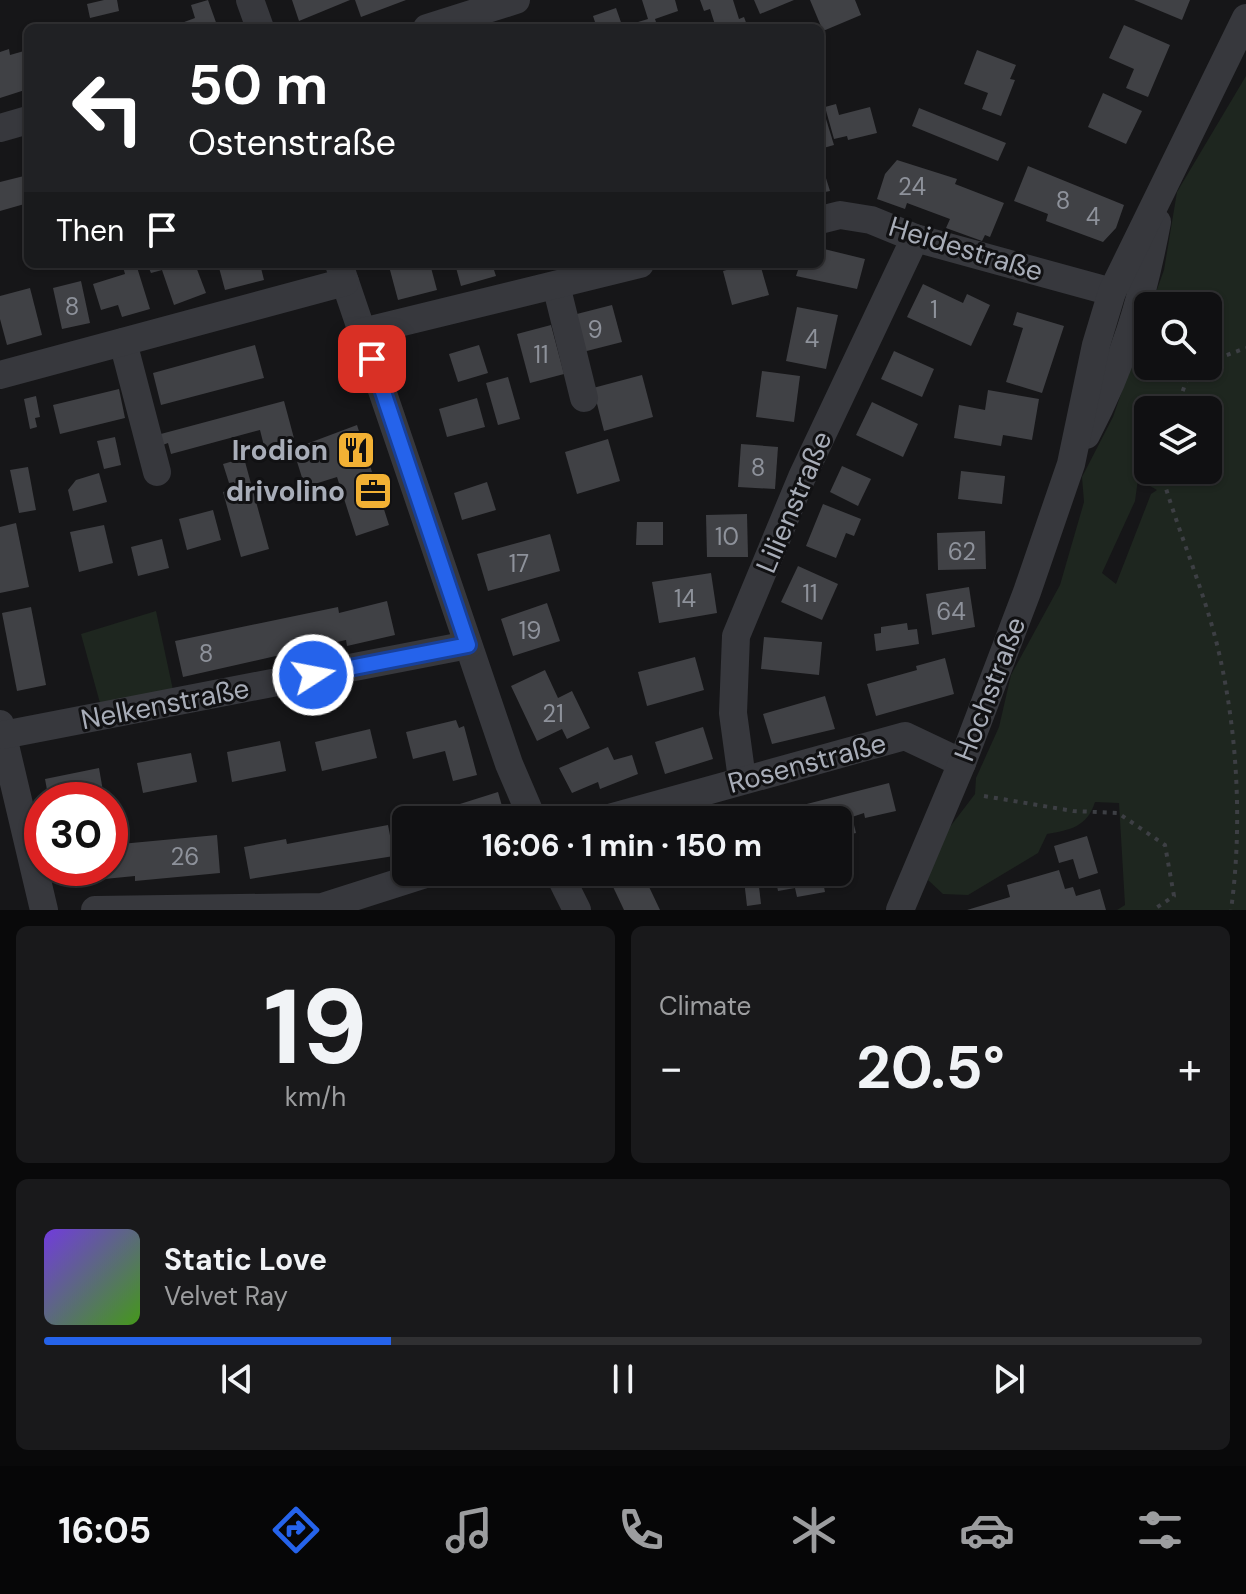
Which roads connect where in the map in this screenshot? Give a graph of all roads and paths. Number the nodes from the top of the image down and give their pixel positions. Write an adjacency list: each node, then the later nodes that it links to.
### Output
1 (250, 0): 4 (street)
2 (516, 0): 5 (street)
3 (1246, 18): 8 (street, Hochstraße)
4 (259, 24)
5 (440, 24)
6 (24, 121): 7 (street)
7 (0, 128)
8 (1164, 185): 14 (street, Hochstraße); 21 (street, Hochstraße)
9 (824, 219): 10 (street, Heidestraße)
10 (915, 238): 14 (street, Heidestraße); 27 (street, Lilienstraße)
11 (624, 268): 13 (street)
12 (342, 273): 15 (street); 16 (street)
13 (556, 285): 15 (street); 20 (street)
14 (1112, 292): 21 (street, Hochstraße)
15 (362, 332): 24 (street)
16 (123, 342): 19 (street); 22 (street)
17 (1246, 348): 18 (path)
18 (1222, 357)
19 (0, 375)
20 (584, 398)
21 (1071, 464): 26 (street, Hochstraße)
22 (157, 472)
23 (1165, 484): 39 (path)
24 (468, 645): 25 (street, Nelkenstraße); 29 (street)
25 (2, 729): 34 (street)
26 (962, 763): 27 (street, Rosenstraße); 37 (street, Hochstraße)
27 (742, 779): 30 (street, Rosenstraße)
28 (984, 796): 38 (path)
29 (527, 806)
30 (650, 806)
31 (392, 885): 33 (street)
32 (565, 886): 36 (street)
33 (322, 908): 35 (street)
34 (44, 910)
35 (95, 910)
36 (577, 910)
37 (900, 910)
38 (1153, 910)
39 (1231, 910)

